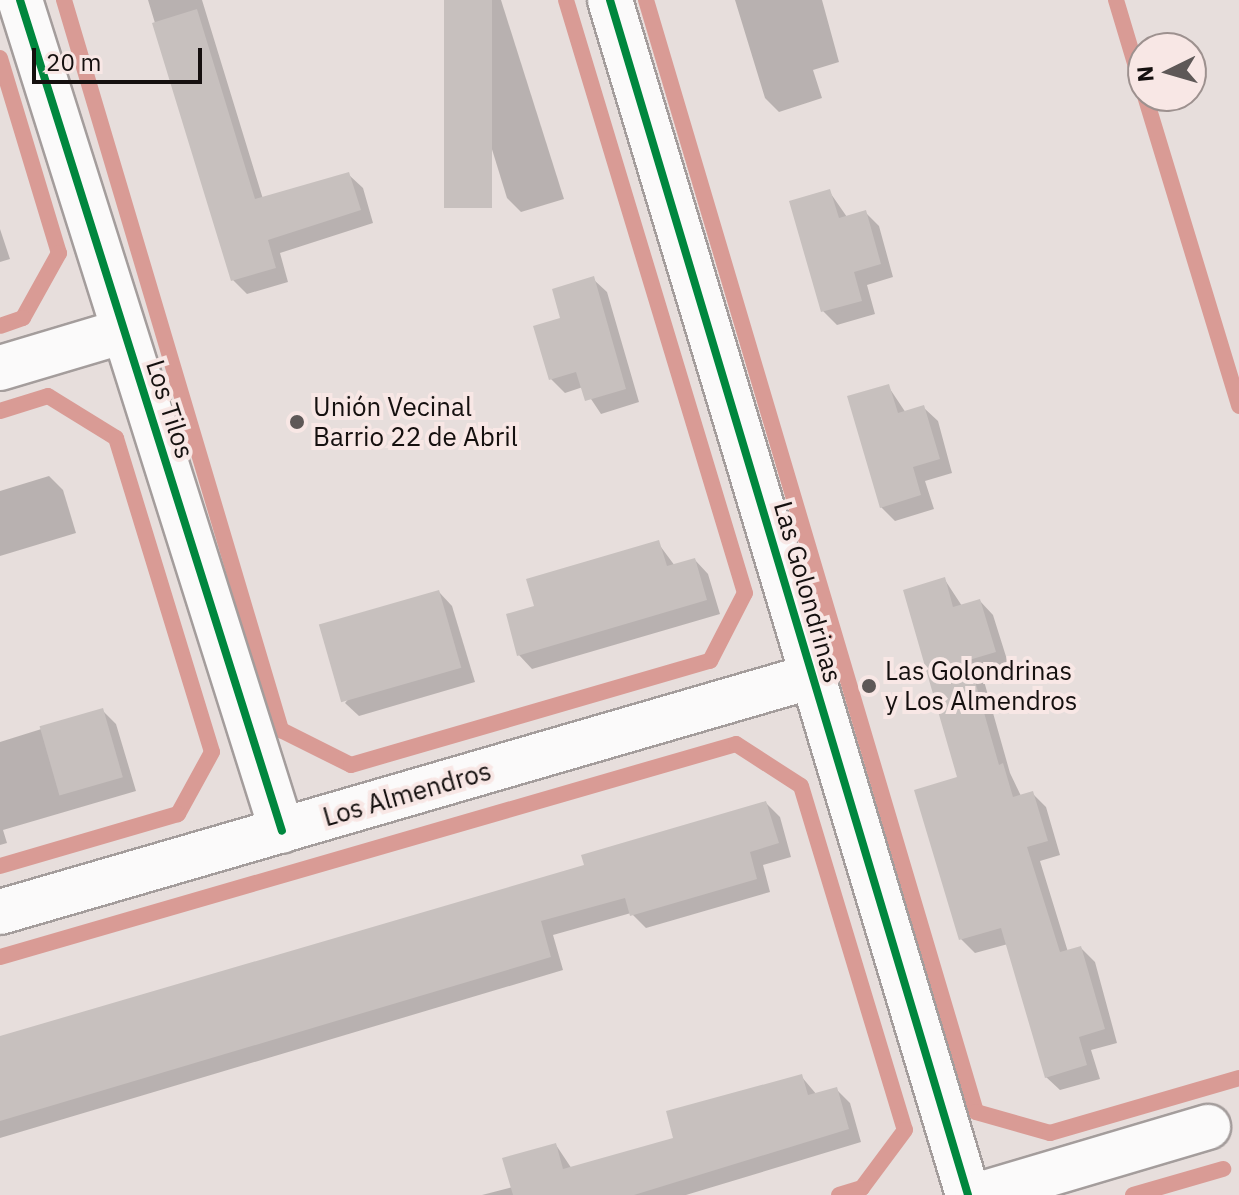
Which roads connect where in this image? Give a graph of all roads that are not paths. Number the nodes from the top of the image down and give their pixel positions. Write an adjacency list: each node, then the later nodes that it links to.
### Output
1 (20, 0): 3 (street, Los Tilos)
2 (610, 0): 5 (street, Las Golondrinas)
3 (124, 331): 4 (street); 6 (street, Los Tilos)
4 (0, 368)
5 (813, 676): 6 (street, Los Almendros); 9 (street, Las Golondrinas)
6 (282, 831): 7 (street, Los Almendros)
7 (0, 912)
8 (1208, 1127): 10 (street)
9 (968, 1195)
10 (978, 1195)

